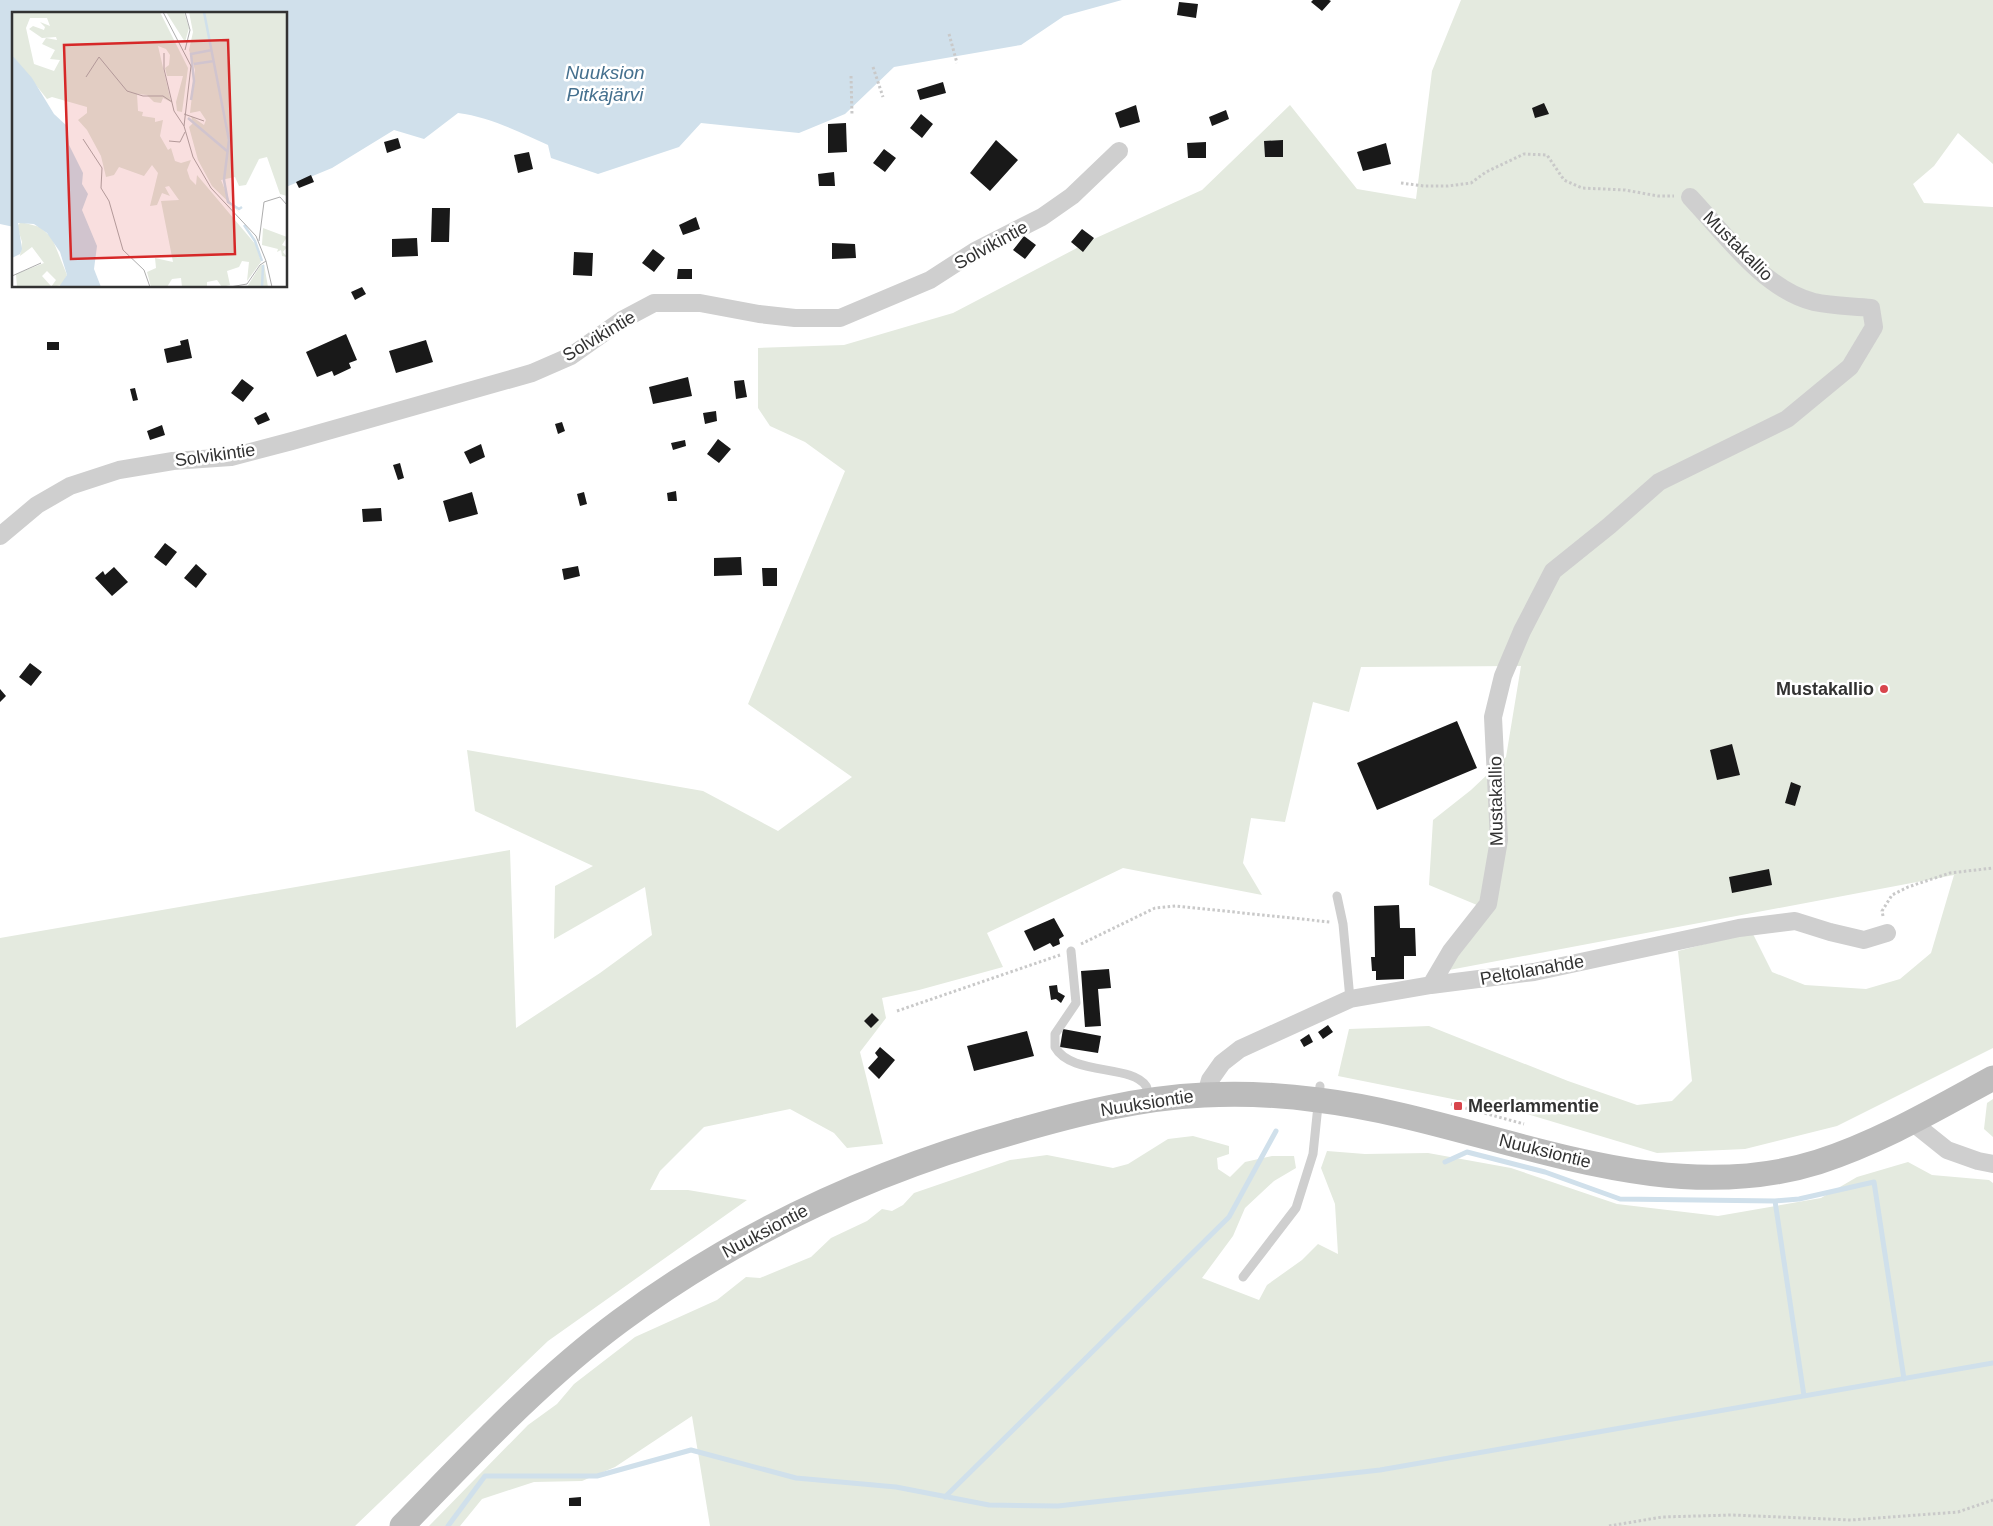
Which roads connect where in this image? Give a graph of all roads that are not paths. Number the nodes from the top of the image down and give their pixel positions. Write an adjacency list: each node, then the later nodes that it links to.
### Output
1 (1119, 151): 3 (street, Solvikintie)
2 (1690, 197): 7 (street, Mustakallio)
3 (0, 536)
4 (1337, 896): 8 (lane)
5 (1887, 933): 7 (street, Peltolanahde)
6 (1071, 951): 12 (lane)
7 (1431, 985): 8 (street, Peltolanahde)
8 (1350, 999): 11 (street, Peltolanahde)
9 (1993, 1078): 13 (street, Nuuksiontie)
10 (1320, 1093): 11 (street, Nuuksiontie); 13 (street, Nuuksiontie); 15 (lane)
11 (1206, 1094): 12 (street, Nuuksiontie)
12 (1150, 1100): 16 (street, Nuuksiontie)
13 (1912, 1122): 14 (street)
14 (1993, 1164)
15 (1243, 1277)
16 (402, 1526)

